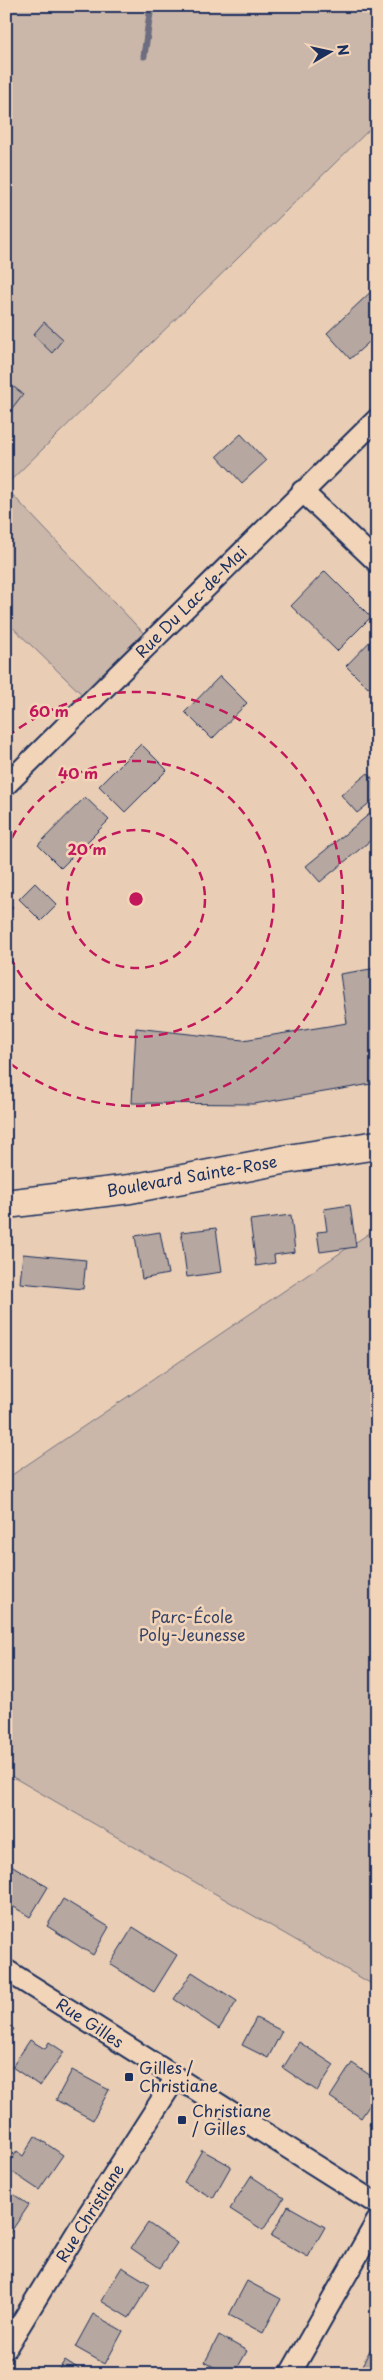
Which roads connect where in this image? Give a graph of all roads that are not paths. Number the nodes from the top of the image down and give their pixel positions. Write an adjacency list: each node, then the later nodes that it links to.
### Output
1 (377, 419): 2 (street, Rue Du Lac-de-Mai)
2 (302, 491): 3 (street); 4 (street, Rue Du Lac-de-Mai)
3 (377, 562)
4 (6, 785)
5 (377, 1145): 6 (street, Boulevard Sainte-Rose)
6 (6, 1204)
7 (6, 1970): 8 (street, Rue Gilles)
8 (176, 2078): 9 (street, Rue Gilles); 11 (street, Rue Christiane)
9 (377, 2204)
10 (377, 2221): 12 (street)
11 (6, 2348)
12 (290, 2374)

